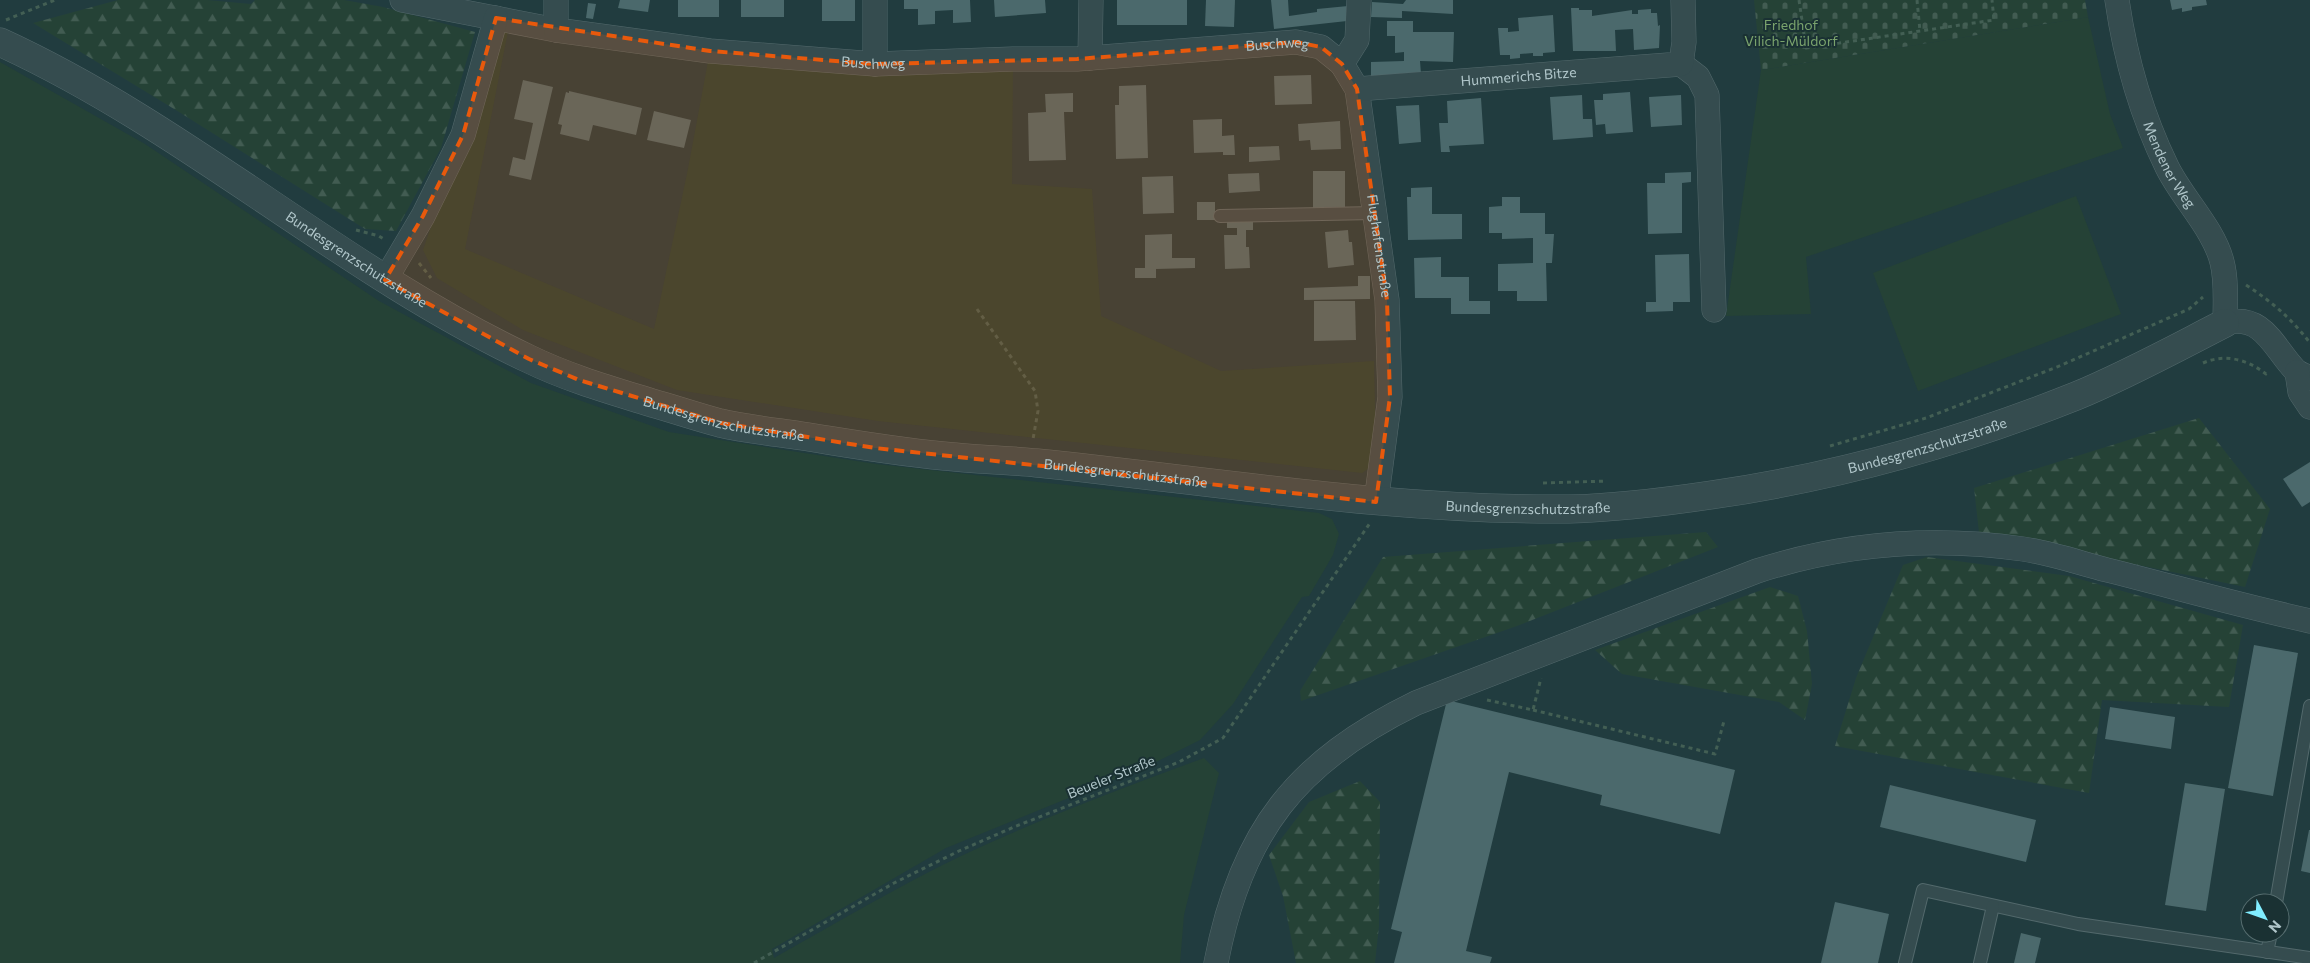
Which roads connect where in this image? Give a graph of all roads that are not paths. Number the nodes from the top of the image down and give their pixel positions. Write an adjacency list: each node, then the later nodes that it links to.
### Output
1 (402, 0): 8 (street, Buschweg)
2 (556, 0): 9 (street)
3 (875, 0): 12 (street)
4 (1091, 0): 11 (street)
5 (1359, 0): 13 (street)
6 (1683, 0): 14 (street)
7 (2117, 0): 20 (street, Mendener Weg)
8 (496, 18): 9 (street, Buschweg); 18 (street)
9 (556, 30): 12 (street, Buschweg)
10 (5, 34): 18 (street, Bundesgrenzschutzstraße)
11 (1090, 58): 12 (street, Buschweg); 13 (street, Buschweg)
12 (875, 64)
13 (1342, 64): 15 (street, Flughafenstraße)
14 (1681, 64): 15 (street, Hummerichs Bitze); 19 (street)
15 (1357, 89): 16 (street, Flughafenstraße)
16 (1375, 213): 17 (lane); 23 (street, Flughafenstraße)
17 (1220, 216)
18 (385, 280): 23 (street, Bundesgrenzschutzstraße)
19 (1714, 310)
20 (2225, 323): 21 (street, Bundesgrenzschutzstraße); 23 (street, Bundesgrenzschutzstraße)
21 (2303, 375): 22 (street, Bundesgrenzschutzstraße)
22 (2310, 407)
23 (1376, 502)
24 (2310, 621): 31 (street)
25 (2310, 706): 26 (lane)
26 (2278, 893)
27 (1993, 906): 29 (lane); 32 (lane); 33 (lane)
28 (2269, 943): 29 (lane)
29 (2267, 952): 30 (lane)
30 (2310, 958)
31 (1216, 963)
32 (1905, 963)
33 (1980, 963)

